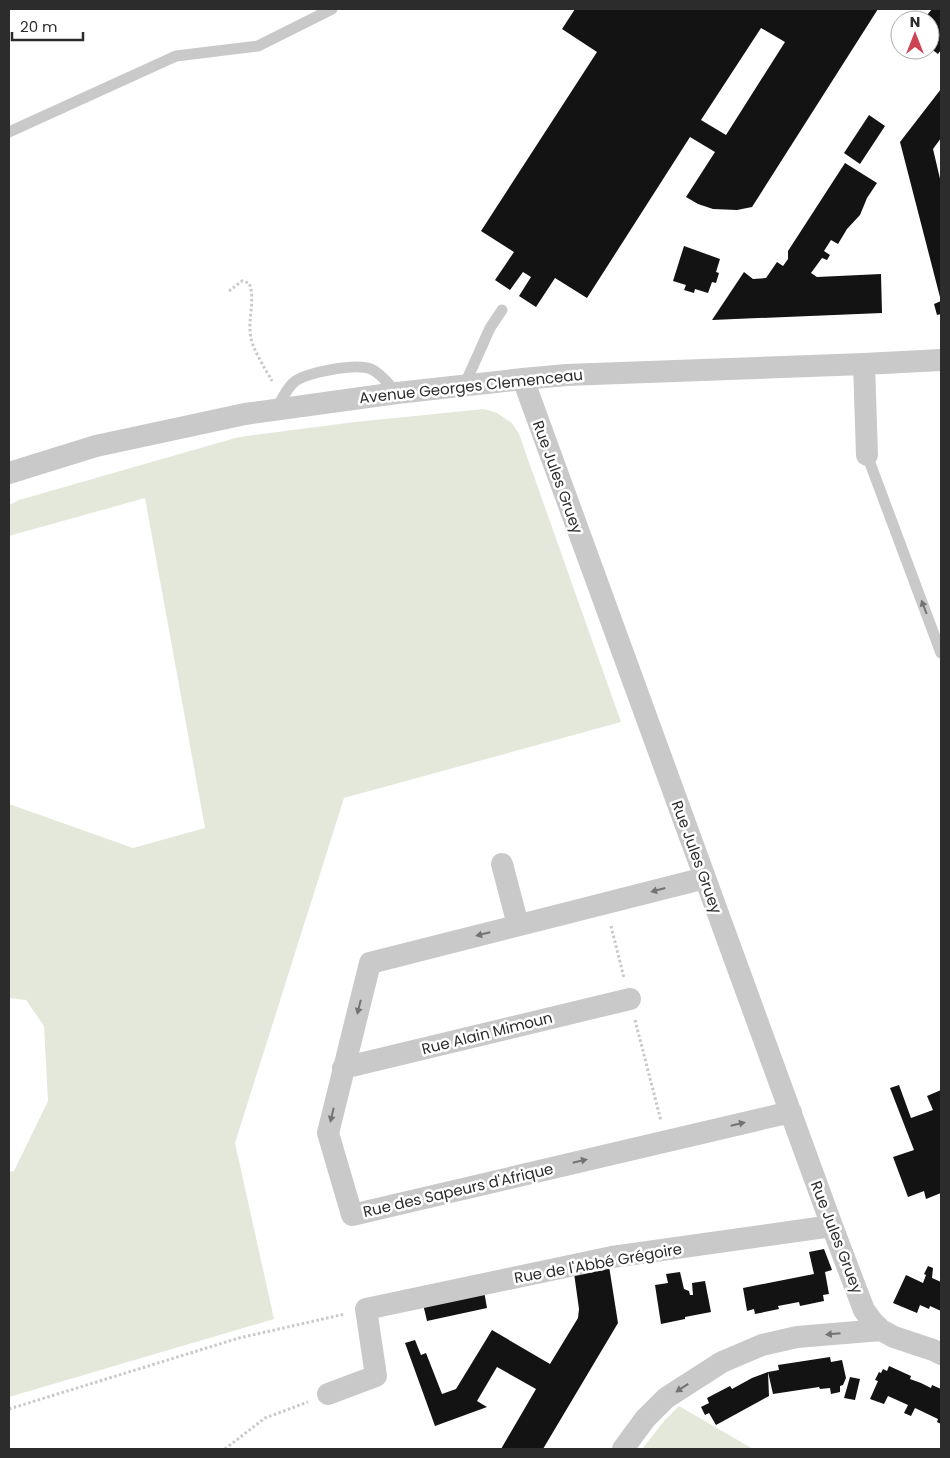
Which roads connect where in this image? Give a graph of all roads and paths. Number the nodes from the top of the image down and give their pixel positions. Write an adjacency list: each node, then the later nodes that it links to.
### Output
1 (332, 9): 2 (lane)
2 (9, 132)
3 (230, 291): 8 (path)
4 (502, 310): 9 (lane)
5 (941, 360): 6 (street, Avenue Georges Clemenceau)
6 (864, 364): 7 (street, Avenue Georges Clemenceau); 12 (street)
7 (523, 378): 9 (street, Avenue Georges Clemenceau); 16 (street, Rue Jules Gruey)
8 (275, 386)
9 (464, 386): 10 (street, Avenue Georges Clemenceau)
10 (397, 393): 11 (street, Avenue Georges Clemenceau); 11 (lane)
11 (276, 410): 13 (street, Avenue Georges Clemenceau)
12 (867, 455): 14 (lane, one-way to 12)
13 (9, 473)
14 (941, 653)
15 (502, 864): 17 (street)
16 (705, 878): 17 (street, Rue des Sapeurs d'Afrique, one-way to 17); 20 (street, Rue Jules Gruey)
17 (518, 925): 19 (street, Rue des Sapeurs d'Afrique, one-way to 19)
18 (630, 999): 19 (street, Rue Alain Mimoun)
19 (344, 1068): 20 (street, Rue des Sapeurs d'Afrique, one-way to 20)
20 (791, 1112): 21 (street, Rue Jules Gruey)
21 (832, 1226): 22 (street, Rue de l'Abbé Grégoire); 23 (street, Rue Jules Gruey)
22 (366, 1309): 25 (street); 26 (path)
23 (881, 1330): 24 (street); 28 (street, one-way to 28)
24 (941, 1354)
25 (328, 1394): 27 (path)
26 (9, 1409)
27 (225, 1449)
28 (623, 1449)

